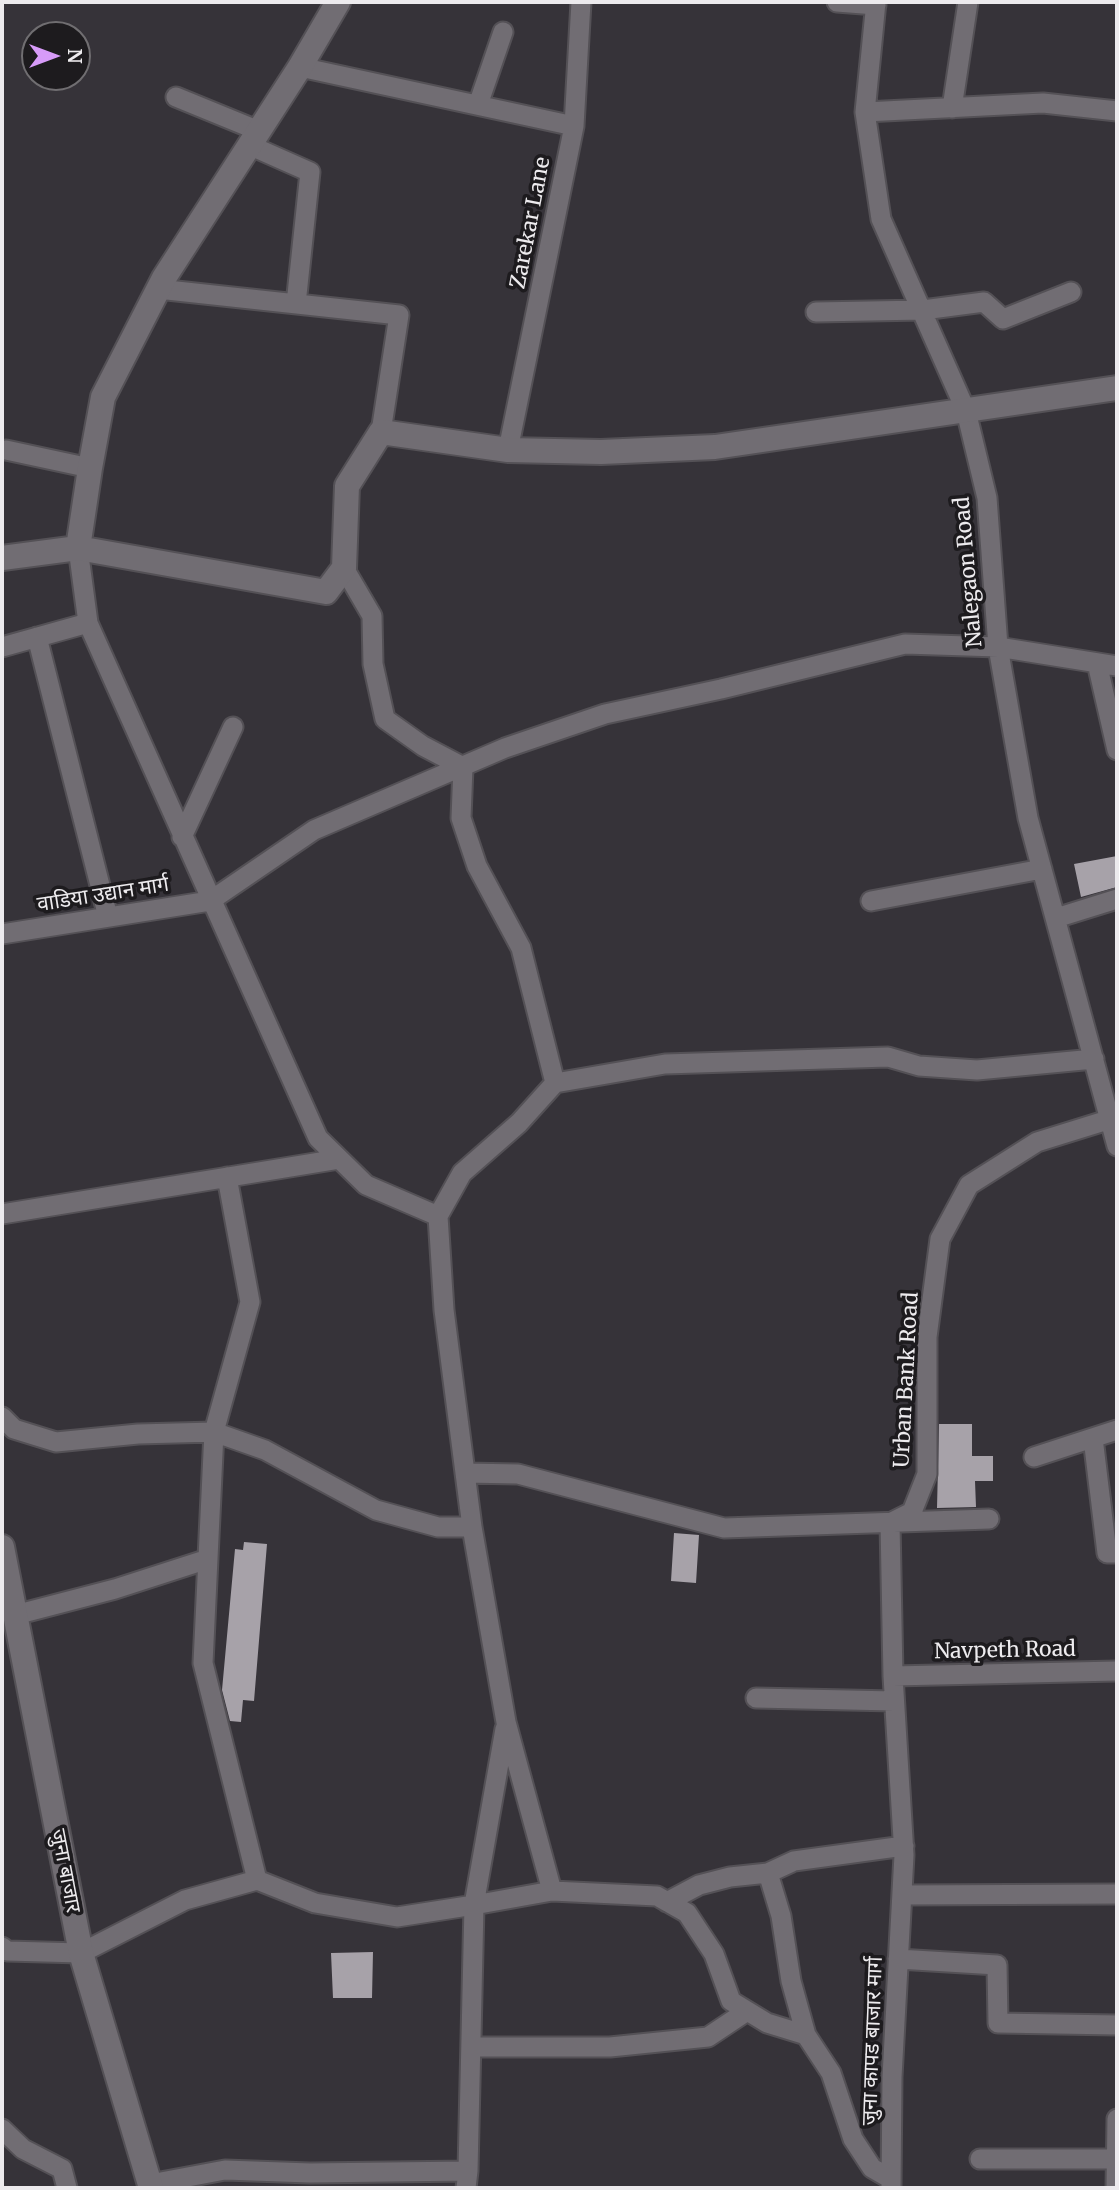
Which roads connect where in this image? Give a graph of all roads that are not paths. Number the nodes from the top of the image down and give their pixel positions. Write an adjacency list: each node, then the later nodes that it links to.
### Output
1 (338, 2): 7 (street)
2 (581, 2): 13 (street, Zarekar Lane)
3 (837, 2): 5 (street)
4 (968, 2): 10 (street)
5 (876, 4): 12 (street, Nalegaon Road)
6 (503, 32): 9 (street)
7 (300, 67): 9 (street); 14 (street)
8 (176, 97): 14 (street)
9 (478, 105): 13 (street)
10 (952, 108): 11 (street); 12 (street)
11 (1117, 111)
12 (865, 112): 18 (street, Nalegaon Road)
13 (574, 126): 24 (street, Zarekar Lane)
14 (254, 138): 15 (street); 17 (street)
15 (158, 289): 17 (street); 25 (street)
16 (1072, 292): 18 (street)
17 (296, 304): 22 (street)
18 (923, 310): 19 (street); 21 (street, Nalegaon Road)
19 (816, 312)
20 (1117, 388): 21 (street)
21 (966, 411): 24 (street); 32 (street, Nalegaon Road)
22 (380, 432): 24 (street); 28 (street)
23 (6, 450): 25 (street)
24 (509, 450)
25 (90, 468): 26 (street)
26 (78, 548): 27 (street); 28 (street); 29 (street)
27 (2, 558)
28 (345, 568): 37 (street)
29 (88, 623): 30 (street); 38 (street)
30 (37, 637): 31 (street); 43 (street)
31 (2, 647)
32 (998, 647): 33 (street); 37 (street); 39 (street, Nalegaon Road)
33 (1097, 663): 34 (street); 36 (street)
34 (1117, 666)
35 (233, 727): 38 (street)
36 (1117, 750)
37 (463, 767): 41 (street); 47 (street)
38 (182, 837): 41 (street)
39 (1042, 869): 42 (street); 44 (street, Nalegaon Road)
40 (1117, 900): 44 (street)
41 (210, 901): 43 (street, वाडिया उद्यान मार्ग); 50 (street)
42 (872, 901)
43 (108, 917): 45 (street, वाडिया उद्यान मार्ग)
44 (1056, 918): 46 (street, Nalegaon Road)
45 (2, 934)
46 (1094, 1059): 47 (street); 48 (street, Nalegaon Road)
47 (555, 1083): 53 (street)
48 (1111, 1107): 49 (street, Nalegaon Road); 61 (street, Urban Bank Road)
49 (1117, 1146)
50 (339, 1159): 51 (street); 53 (street)
51 (227, 1177): 52 (street); 56 (street)
52 (2, 1214)
53 (438, 1216): 59 (street)
54 (2, 1417): 56 (street)
55 (1117, 1430): 57 (street)
56 (214, 1432): 62 (street); 65 (street)
57 (1093, 1438): 58 (street); 64 (street)
58 (1034, 1457)
59 (465, 1473): 61 (street); 62 (street)
60 (989, 1520): 61 (street)
61 (890, 1523): 68 (street)
62 (472, 1527): 71 (street)
63 (2, 1547): 66 (street, जुना बाजार)
64 (1117, 1553)
65 (208, 1559): 66 (street); 74 (street)
66 (15, 1615): 81 (street, जुना बाजार)
67 (1117, 1671): 68 (street, Navpeth Road)
68 (893, 1676): 70 (street)
69 (756, 1698): 70 (street)
70 (894, 1701): 72 (street)
71 (506, 1722): 75 (street); 79 (street)
72 (904, 1846): 73 (street); 77 (street)
73 (768, 1872): 78 (street); 85 (street)
74 (257, 1881): 79 (street); 81 (street)
75 (552, 1891): 78 (street); 79 (street)
76 (1117, 1894): 77 (street)
77 (902, 1895): 82 (street, जुना कापड बाजार मार्ग)
78 (667, 1902): 83 (street)
79 (474, 1905): 86 (street)
80 (2, 1947): 81 (street)
81 (81, 1953): 93 (street, जुना बाजार)
82 (898, 1959): 84 (street); 92 (street, जुना कापड बाजार मार्ग)
83 (747, 2011): 85 (street); 86 (street)
84 (1117, 2025)
85 (806, 2035): 92 (street)
86 (471, 2047): 91 (street)
87 (1117, 2119): 90 (street)
88 (2, 2129): 94 (street)
89 (980, 2159): 90 (street)
90 (1117, 2159): 95 (street)
91 (467, 2180): 93 (street)
92 (891, 2184)
93 (151, 2186)
94 (67, 2188)
95 (1116, 2188)

